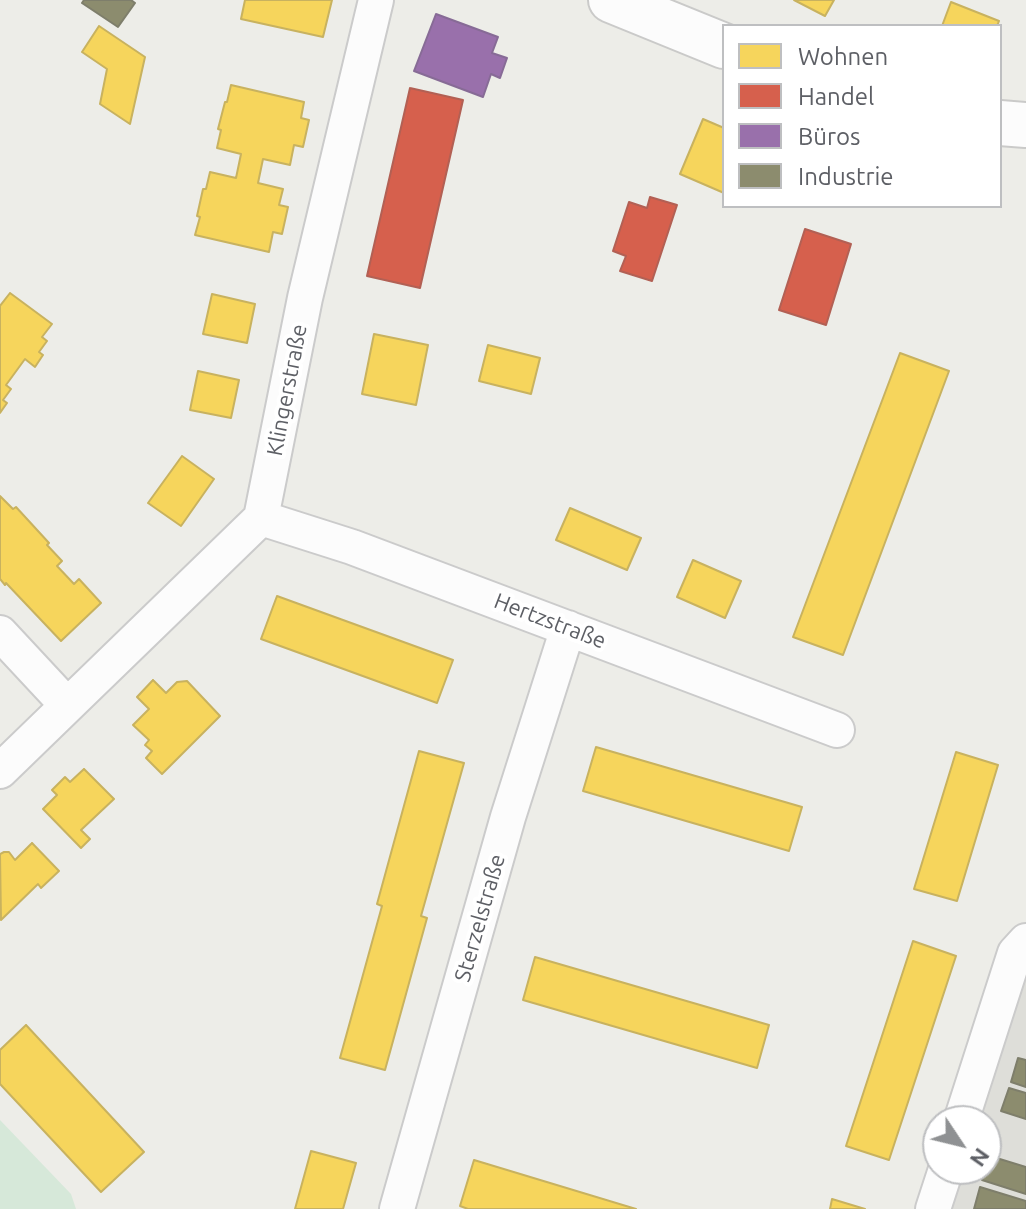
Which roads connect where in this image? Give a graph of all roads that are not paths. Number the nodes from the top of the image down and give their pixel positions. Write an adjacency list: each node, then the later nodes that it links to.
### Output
1 (376, 0): 6 (street, Klingerstraße)
2 (611, 0): 3 (main road)
3 (722, 45)
4 (1002, 123): 5 (main road)
5 (1026, 125)
6 (261, 518): 7 (street, Hertzstraße); 9 (street)
7 (568, 628): 10 (street, Hertzstraße); 15 (street, Sterzelstraße)
8 (0, 633): 9 (street)
9 (67, 705): 11 (street)
10 (837, 730)
11 (0, 771)
12 (1026, 941): 13 (street)
13 (966, 1105)
14 (941, 1185): 16 (street)
15 (397, 1209)
16 (933, 1209)

